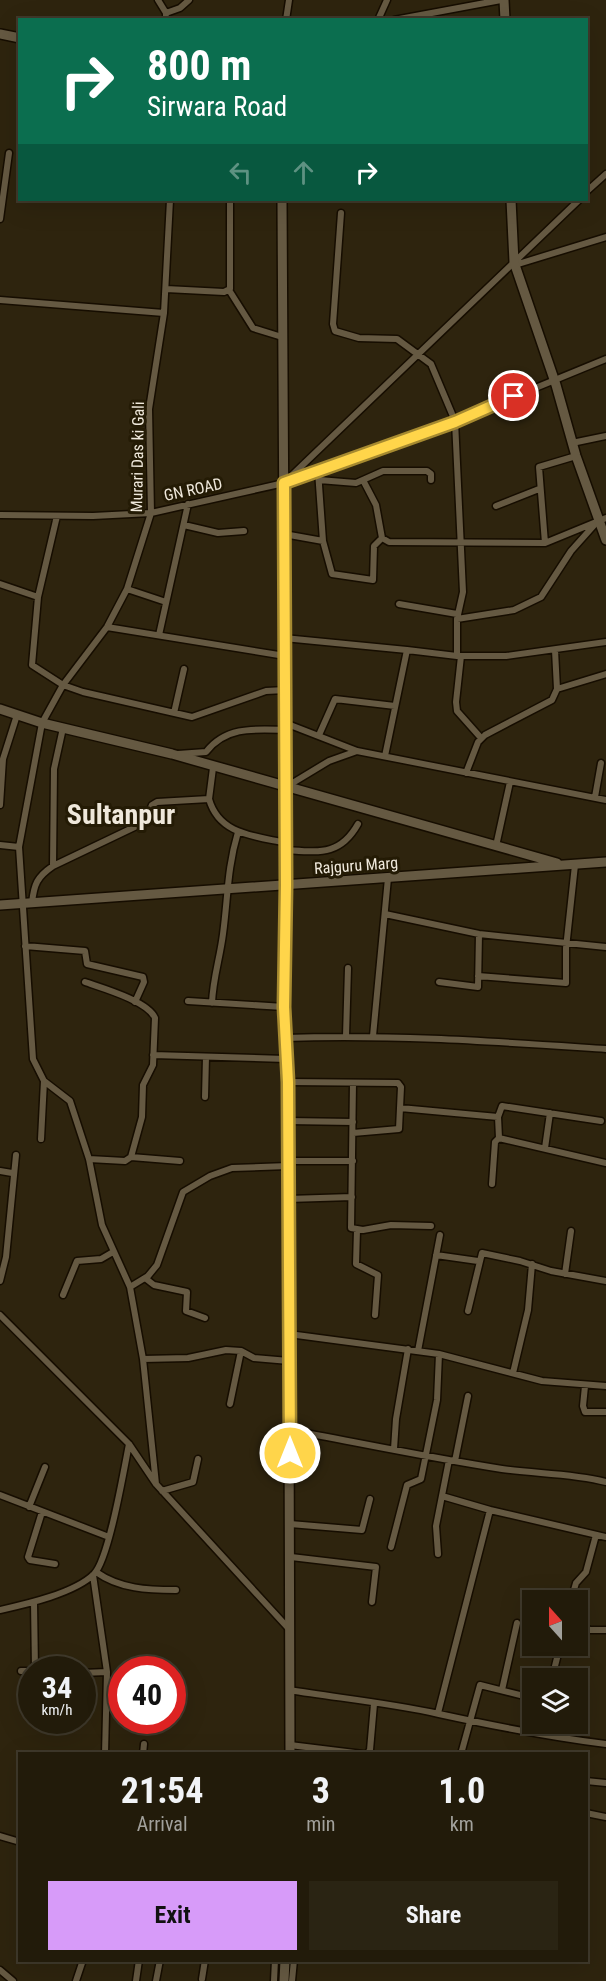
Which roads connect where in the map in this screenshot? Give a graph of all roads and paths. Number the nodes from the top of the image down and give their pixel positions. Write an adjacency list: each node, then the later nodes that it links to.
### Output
1 (158, 0): 6 (street)
2 (189, 0): 6 (street)
3 (289, 0): 7 (street)
4 (387, 0): 8 (street)
5 (502, 0): 9 (street); 10 (street)
6 (166, 16)
7 (285, 18)
8 (379, 18)
9 (408, 18)
10 (505, 18)
11 (0, 34): 12 (street)
12 (18, 38)
13 (9, 153): 22 (street)
14 (606, 174): 15 (street)
15 (588, 190)
16 (170, 201): 25 (street, Murari Das ki Gali)
17 (230, 201): 26 (street)
18 (282, 201): 29 (street)
19 (512, 201): 24 (street)
20 (578, 201): 24 (street)
21 (342, 213): 30 (street)
22 (0, 219)
23 (606, 237): 24 (street)
24 (514, 263): 30 (street); 32 (street)
25 (166, 289): 26 (street); 28 (street, Murari Das ki Gali)
26 (229, 290): 29 (street)
27 (0, 300): 28 (street)
28 (164, 313): 45 (street, Murari Das ki Gali)
29 (282, 338): 41 (street)
30 (418, 355): 33 (street); 41 (street)
31 (606, 359): 32 (street, GN ROAD)
32 (554, 379): 33 (street, GN ROAD); 35 (street)
33 (455, 422): 37 (street, GN ROAD); 55 (street)
34 (606, 436): 35 (street)
35 (572, 442): 36 (street)
36 (576, 456): 42 (street); 48 (street)
37 (318, 471): 38 (street); 41 (street, GN ROAD)
38 (319, 480): 40 (street); 54 (street)
39 (431, 480): 40 (street)
40 (364, 482): 52 (street)
41 (284, 483): 43 (street, GN ROAD); 51 (street)
42 (539, 489): 44 (street); 56 (street)
43 (188, 504): 45 (street, GN ROAD); 49 (street)
44 (496, 506)
45 (151, 513): 47 (street, GN ROAD); 58 (street, Murari Das ki Gali)
46 (0, 514): 47 (street, GN ROAD)
47 (57, 516): 59 (street)
48 (603, 519): 53 (street); 56 (street); 62 (street)
49 (184, 525): 50 (street); 60 (street)
50 (244, 531)
51 (284, 534): 54 (street); 65 (street)
52 (382, 538): 54 (street); 55 (street)
53 (606, 540)
54 (323, 541)
55 (460, 543): 56 (street); 62 (street)
56 (545, 543)
57 (0, 584): 59 (street)
58 (127, 589): 60 (street); 63 (street, Murari Das ki Gali)
59 (38, 597): 73 (street)
60 (166, 602): 64 (street)
61 (399, 604): 62 (street)
62 (457, 616): 70 (street)
63 (107, 627): 64 (street); 73 (street, Murari Das ki Gali)
64 (159, 635): 69 (street)
65 (284, 638): 67 (street); 69 (street)
66 (606, 642): 68 (street)
67 (407, 650): 70 (street); 76 (street)
68 (555, 650): 70 (street); 74 (street)
69 (285, 656): 75 (street)
70 (458, 656): 84 (street)
71 (184, 669): 78 (street)
72 (606, 674): 74 (street)
73 (63, 685): 78 (street); 80 (street, Murari Das ki Gali)
74 (556, 689): 84 (street)
75 (285, 690): 78 (street); 81 (street)
76 (395, 706): 83 (street); 87 (street)
77 (0, 709): 79 (street)
78 (174, 712)
79 (17, 715): 80 (street); 96 (street)
80 (42, 723): 82 (street); 101 (street, Murari Das ki Gali)
81 (285, 727): 83 (street); 86 (street); 92 (street)
82 (63, 728): 86 (street); 105 (street)
83 (319, 735): 85 (street)
84 (481, 738): 90 (street)
85 (357, 752): 87 (street); 92 (street)
86 (172, 754): 89 (street)
87 (385, 756): 90 (street)
88 (602, 763): 93 (street)
89 (213, 768): 92 (street); 94 (street)
90 (466, 773): 91 (street)
91 (510, 782): 93 (street); 100 (street)
92 (286, 788): 100 (street); 102 (street)
93 (595, 797): 95 (street)
94 (209, 799): 98 (street); 105 (street)
95 (606, 800)
96 (0, 805)
97 (358, 824): 102 (street)
98 (238, 832): 102 (street); 108 (street)
99 (0, 845): 101 (street)
100 (496, 846): 104 (street)
101 (19, 847): 109 (street, Murari Das ki Gali)
102 (286, 847): 107 (street)
103 (606, 862): 104 (street, Rajguru Marg)
104 (570, 865): 106 (street, Rajguru Marg); 113 (street)
105 (53, 866): 109 (street)
106 (388, 878): 107 (street, Rajguru Marg); 111 (street)
107 (286, 885): 108 (street, Rajguru Marg); 123 (street)
108 (227, 889): 109 (street, Rajguru Marg); 122 (street)
109 (27, 903): 110 (street, Rajguru Marg); 114 (street, Murari Das ki Gali)
110 (0, 905)
111 (385, 914): 112 (street); 125 (street)
112 (479, 934): 113 (street); 117 (street)
113 (567, 945): 115 (street); 117 (street)
114 (25, 946): 121 (street); 131 (street, Murari Das ki Gali)
115 (606, 947)
116 (348, 968): 124 (street)
117 (478, 976): 119 (street)
118 (85, 982): 121 (street)
119 (440, 982)
120 (188, 1001): 122 (street)
121 (135, 1002): 128 (street)
122 (212, 1003): 123 (street)
123 (284, 1007): 126 (street)
124 (346, 1036): 125 (street); 126 (street)
125 (373, 1036): 127 (street)
126 (285, 1038): 130 (street)
127 (606, 1049)
128 (153, 1055): 129 (street); 146 (street)
129 (206, 1057): 130 (street); 134 (street)
130 (286, 1059): 132 (street)
131 (44, 1081): 143 (street); 147 (street)
132 (288, 1082): 133 (street); 138 (street)
133 (353, 1083): 135 (street); 140 (street)
134 (205, 1097)
135 (400, 1108): 137 (street); 141 (street)
136 (550, 1113): 137 (street); 139 (street); 144 (street)
137 (498, 1117): 142 (street)
138 (288, 1121): 140 (street); 150 (street)
139 (601, 1121)
140 (353, 1122): 141 (street)
141 (353, 1133): 149 (street)
142 (499, 1138): 144 (street); 154 (street)
143 (41, 1139)
144 (545, 1148): 151 (street)
145 (16, 1155): 153 (street)
146 (131, 1158): 147 (street); 148 (street)
147 (89, 1159): 161 (street)
148 (180, 1161)
149 (352, 1161): 150 (street); 155 (street)
150 (288, 1163): 156 (street); 166 (street)
151 (606, 1163)
152 (0, 1171): 153 (street)
153 (12, 1173): 167 (street)
154 (492, 1184)
155 (352, 1197): 156 (street); 158 (street)
156 (288, 1199): 175 (street)
157 (431, 1226): 158 (street)
158 (357, 1230): 173 (street)
159 (571, 1231): 165 (street)
160 (440, 1235): 162 (street)
161 (113, 1252): 169 (street); 170 (street)
162 (436, 1255): 163 (street); 178 (street)
163 (478, 1261): 164 (street); 171 (street)
164 (532, 1264): 165 (street); 182 (street)
165 (565, 1274): 168 (street)
166 (145, 1278): 169 (street); 174 (street)
167 (0, 1281)
168 (606, 1281)
169 (130, 1287): 180 (street)
170 (63, 1295)
171 (468, 1311)
172 (0, 1315): 189 (street)
173 (375, 1315)
174 (204, 1317)
175 (289, 1334): 176 (street); 181 (street)
176 (408, 1349): 178 (street); 190 (street)
177 (241, 1351): 180 (street); 181 (street); 186 (street)
178 (418, 1351): 179 (street)
179 (439, 1354): 182 (street); 191 (street)
180 (143, 1359): 196 (street)
181 (289, 1361): 188 (street)
182 (513, 1373): 183 (street)
183 (585, 1386): 184 (street); 187 (street)
184 (606, 1386)
185 (468, 1395): 193 (street)
186 (230, 1404)
187 (606, 1412)
188 (290, 1430): 190 (street); 204 (street)
189 (129, 1444): 196 (street); 206 (street)
190 (394, 1449): 191 (street)
191 (425, 1455): 193 (street); 208 (street)
192 (198, 1459): 197 (street)
193 (452, 1460): 195 (street); 199 (street)
194 (45, 1467): 201 (street)
195 (606, 1482)
196 (156, 1484): 197 (street)
197 (162, 1491): 219 (street)
198 (0, 1495): 201 (street)
199 (442, 1496): 202 (street); 209 (street)
200 (370, 1499): 204 (street)
201 (29, 1507): 203 (street)
202 (490, 1510): 205 (street); 229 (street)
203 (42, 1512): 206 (street); 211 (street)
204 (290, 1524): 210 (street)
205 (596, 1535): 207 (street); 214 (street)
206 (109, 1537): 212 (street)
207 (606, 1537)
208 (391, 1547)
209 (438, 1554)
210 (291, 1557): 216 (street); 219 (street)
211 (55, 1564)
212 (95, 1573): 213 (street); 215 (street); 224 (street)
213 (177, 1590)
214 (574, 1590)
215 (34, 1602): 217 (street); 222 (street)
216 (372, 1602)
217 (0, 1610)
218 (518, 1623): 226 (street)
219 (289, 1629): 225 (street)
220 (588, 1629): 221 (street)
221 (605, 1630)
222 (33, 1656)
223 (96, 1672): 224 (street)
224 (107, 1672): 234 (street)
225 (288, 1690): 228 (street); 233 (street)
226 (502, 1690): 227 (street); 230 (street)
227 (522, 1695)
228 (374, 1704): 229 (street); 237 (street)
229 (438, 1713): 230 (street)
230 (471, 1723): 232 (street); 238 (street)
231 (144, 1744): 235 (street)
232 (606, 1744)
233 (290, 1749): 236 (street)
234 (105, 1752)
235 (143, 1752)
236 (335, 1752)
237 (368, 1752)
238 (462, 1752)
239 (588, 1781): 240 (street)
240 (606, 1783)
241 (588, 1813): 242 (street)
242 (606, 1817)
243 (0, 1836): 244 (street)
244 (18, 1841)
245 (82, 1962): 255 (street)
246 (139, 1962): 256 (street)
247 (160, 1962): 257 (street)
248 (205, 1962): 253 (street)
249 (275, 1962): 258 (street)
250 (285, 1962): 259 (street)
251 (294, 1962): 260 (street)
252 (0, 1970): 254 (street)
253 (202, 1979)
254 (14, 1981)
255 (76, 1981)
256 (136, 1981)
257 (156, 1981)
258 (273, 1981)
259 (284, 1981)
260 (292, 1981)

